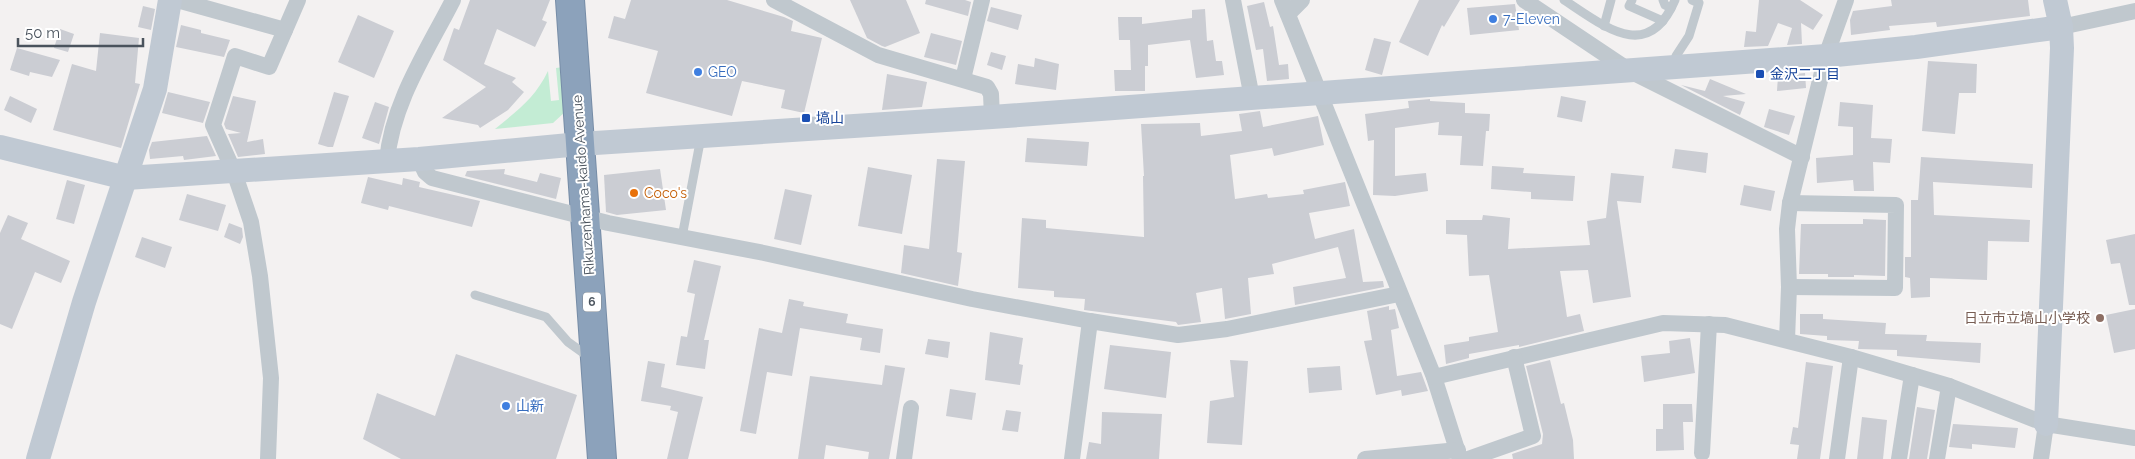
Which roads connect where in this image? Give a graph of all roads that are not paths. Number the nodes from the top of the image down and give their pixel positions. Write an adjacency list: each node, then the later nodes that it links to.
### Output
1 (170, 0): 39 (street)
2 (177, 0): 24 (street)
3 (298, 0): 24 (street)
4 (453, 0): 37 (street)
5 (570, 0): 33 (highway, Rikuzenhama-kaido Avenue / 6)
6 (774, 0): 28 (street)
7 (982, 0): 28 (street)
8 (1233, 0): 30 (street)
9 (1302, 0): 19 (street)
10 (1524, 0): 27 (street)
11 (1564, 0): 22 (lane)
12 (1612, 0): 22 (lane)
13 (1632, 0): 21 (lane)
14 (1663, 0): 18 (lane)
15 (1692, 0): 26 (lane)
16 (1846, 0): 25 (street)
17 (2056, 0): 23 (street)
18 (1673, 4): 21 (lane)
19 (1285, 7): 29 (street)
20 (2135, 11): 23 (street)
21 (1663, 21): 22 (lane)
22 (1604, 26)
23 (2061, 27): 25 (street); 56 (street)
24 (285, 30): 38 (street)
25 (1826, 56): 26 (street); 35 (street)
26 (1679, 67): 27 (street)
27 (1630, 71): 29 (street); 35 (street)
28 (962, 79): 31 (street)
29 (1319, 93): 30 (street); 44 (street)
30 (1252, 98): 31 (street)
31 (992, 118): 32 (street)
32 (701, 137): 33 (street); 42 (lane)
33 (580, 144): 36 (street); 41 (highway, Rikuzenhama-kaido Avenue / 6)
34 (0, 147): 39 (street)
35 (1802, 157): 40 (street)
36 (419, 159): 37 (street); 41 (street)
37 (387, 161): 38 (street)
38 (234, 172): 39 (street); 61 (street)
39 (126, 178): 60 (street)
40 (1790, 203): 43 (street); 43 (street)
41 (586, 218): 42 (street); 51 (highway, Rikuzenhama-kaido Avenue / 6)
42 (682, 237): 46 (street)
43 (1789, 287): 48 (street)
44 (1399, 294): 46 (street); 53 (street)
45 (475, 295): 51 (lane)
46 (1090, 321): 64 (street)
47 (1708, 324): 48 (street); 49 (street); 58 (street)
48 (1787, 340): 50 (street)
49 (1514, 357): 53 (street); 59 (street)
50 (1851, 357): 52 (street); 66 (street)
51 (596, 361): 62 (highway, Rikuzenhama-kaido Avenue / 6)
52 (1912, 375): 54 (street); 67 (street)
53 (1434, 377): 59 (street)
54 (1949, 386): 56 (street); 68 (street)
55 (911, 408): 63 (street)
56 (2046, 424): 57 (street); 69 (street)
57 (2135, 438)
58 (1702, 453)
59 (1462, 456): 65 (street)
60 (38, 459)
61 (268, 459)
62 (602, 459)
63 (904, 459)
64 (1072, 459)
65 (1365, 459)
66 (1837, 459)
67 (1899, 459)
68 (1937, 459)
69 (2041, 459)

